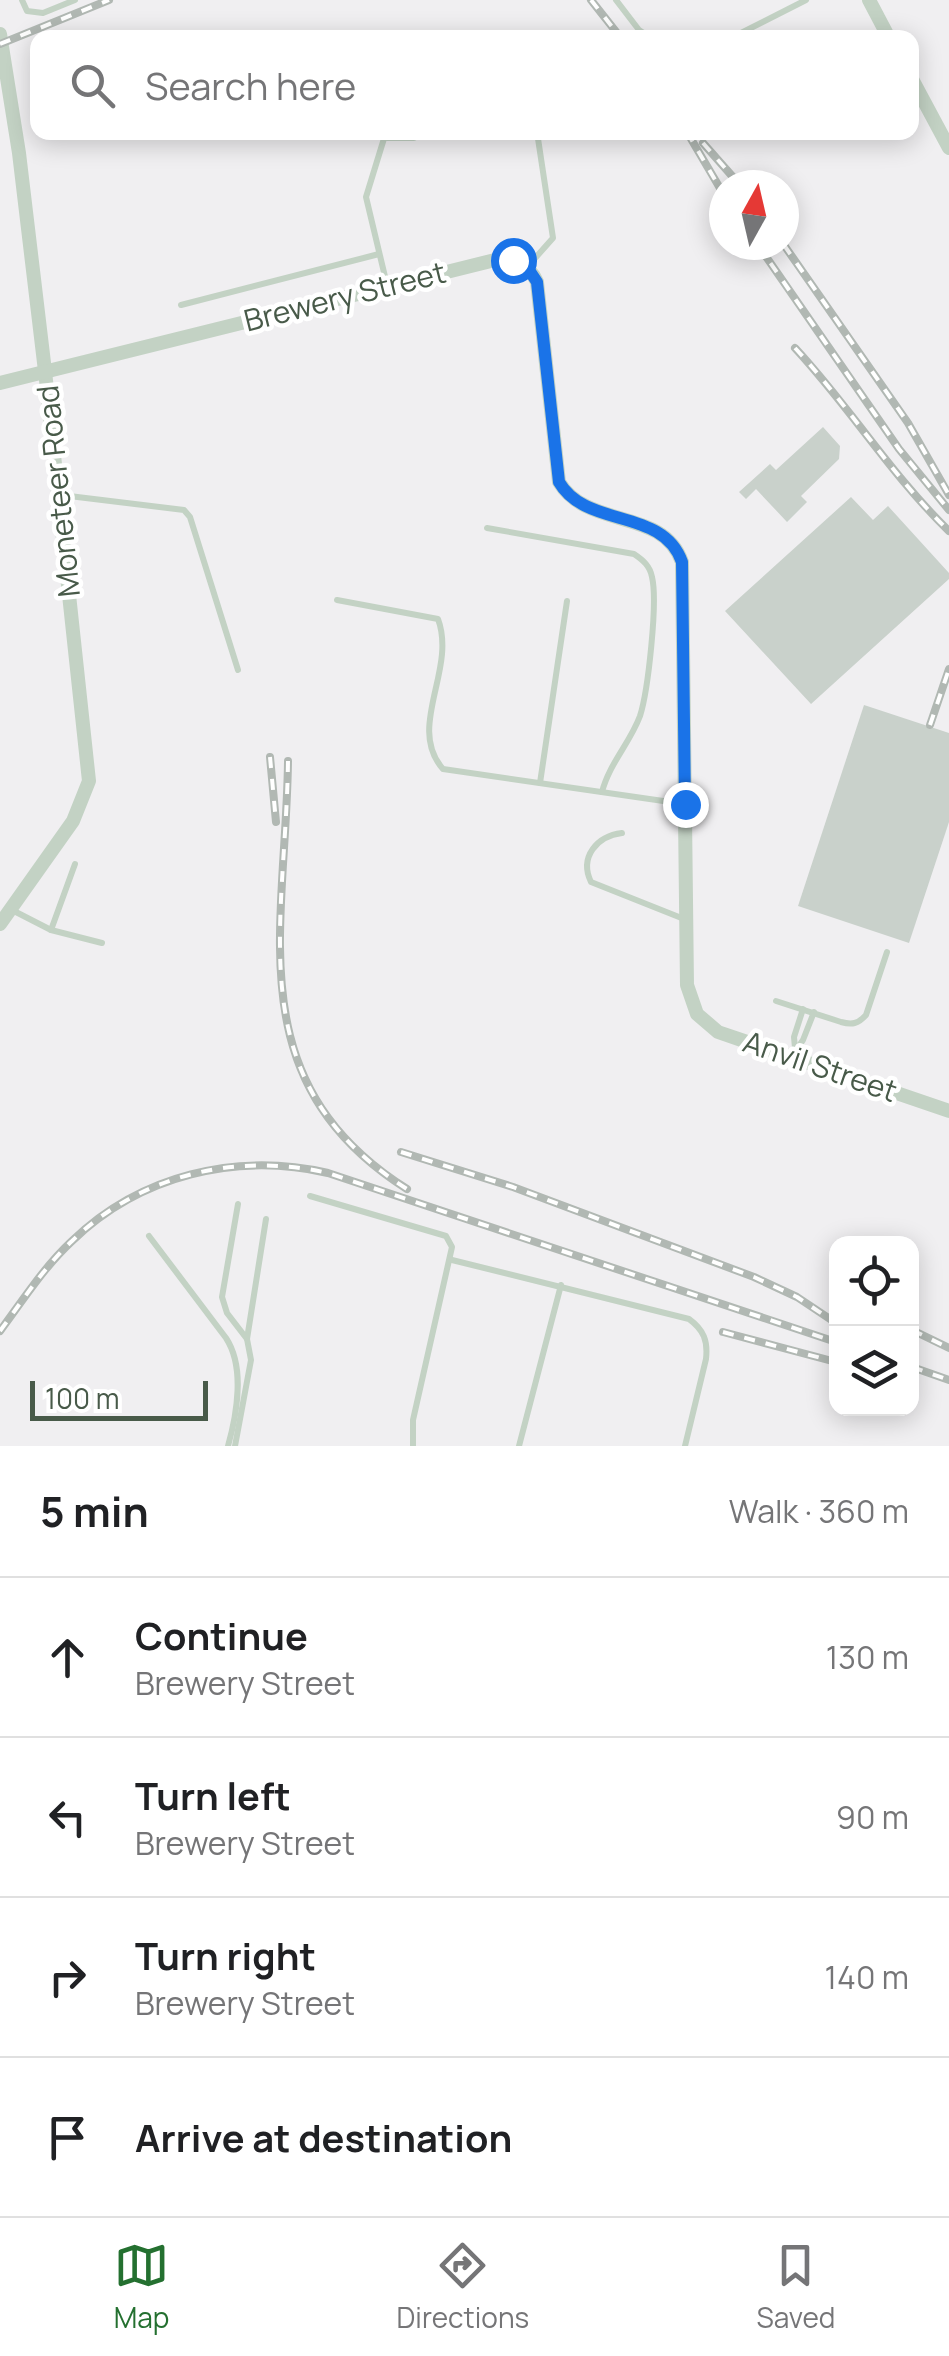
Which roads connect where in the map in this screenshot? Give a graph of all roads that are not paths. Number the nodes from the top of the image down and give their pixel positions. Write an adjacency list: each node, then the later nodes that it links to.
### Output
1 (22, 0): 2 (lane)
2 (75, 0)
3 (616, 0): 6 (lane)
4 (806, 0): 7 (lane)
5 (872, 1): 8 (street)
6 (639, 30)
7 (747, 30)
8 (885, 30)
9 (0, 34): 18 (street, Moneteer Road)
10 (919, 91): 13 (street)
11 (384, 140): 14 (lane)
12 (538, 140): 15 (lane)
13 (949, 148)
14 (380, 254): 16 (lane); 17 (lane)
15 (527, 267): 16 (street, Brewery Street); 27 (street)
16 (387, 286): 18 (street, Brewery Street)
17 (181, 305)
18 (46, 371): 19 (street, Brewery Street); 20 (street, Moneteer Road)
19 (0, 382)
20 (60, 495): 24 (lane); 30 (street, Moneteer Road)
21 (486, 528): 26 (lane)
22 (337, 600): 25 (lane)
23 (567, 601): 25 (lane)
24 (238, 670)
25 (540, 784): 26 (lane)
26 (602, 792): 27 (lane)
27 (685, 804): 31 (street)
28 (622, 833): 31 (lane)
29 (75, 864): 33 (lane)
30 (11, 910): 32 (street, Moneteer Road); 33 (lane)
31 (686, 920): 39 (street, Anvil Street)
32 (0, 924)
33 (51, 930): 34 (lane)
34 (102, 943)
35 (886, 952): 38 (lane)
36 (776, 1001): 37 (lane)
37 (803, 1009): 38 (lane); 39 (lane)
38 (814, 1012): 39 (lane)
39 (793, 1053): 40 (street, Anvil Street)
40 (949, 1111)
41 (310, 1196): 45 (lane)
42 (238, 1204): 47 (lane)
43 (266, 1219): 47 (lane)
44 (149, 1236): 48 (lane)
45 (452, 1260): 46 (lane); 49 (lane)
46 (561, 1285): 50 (lane); 51 (lane)
47 (247, 1338): 48 (lane)
48 (232, 1446)
49 (412, 1446)
50 (518, 1446)
51 (685, 1446)

